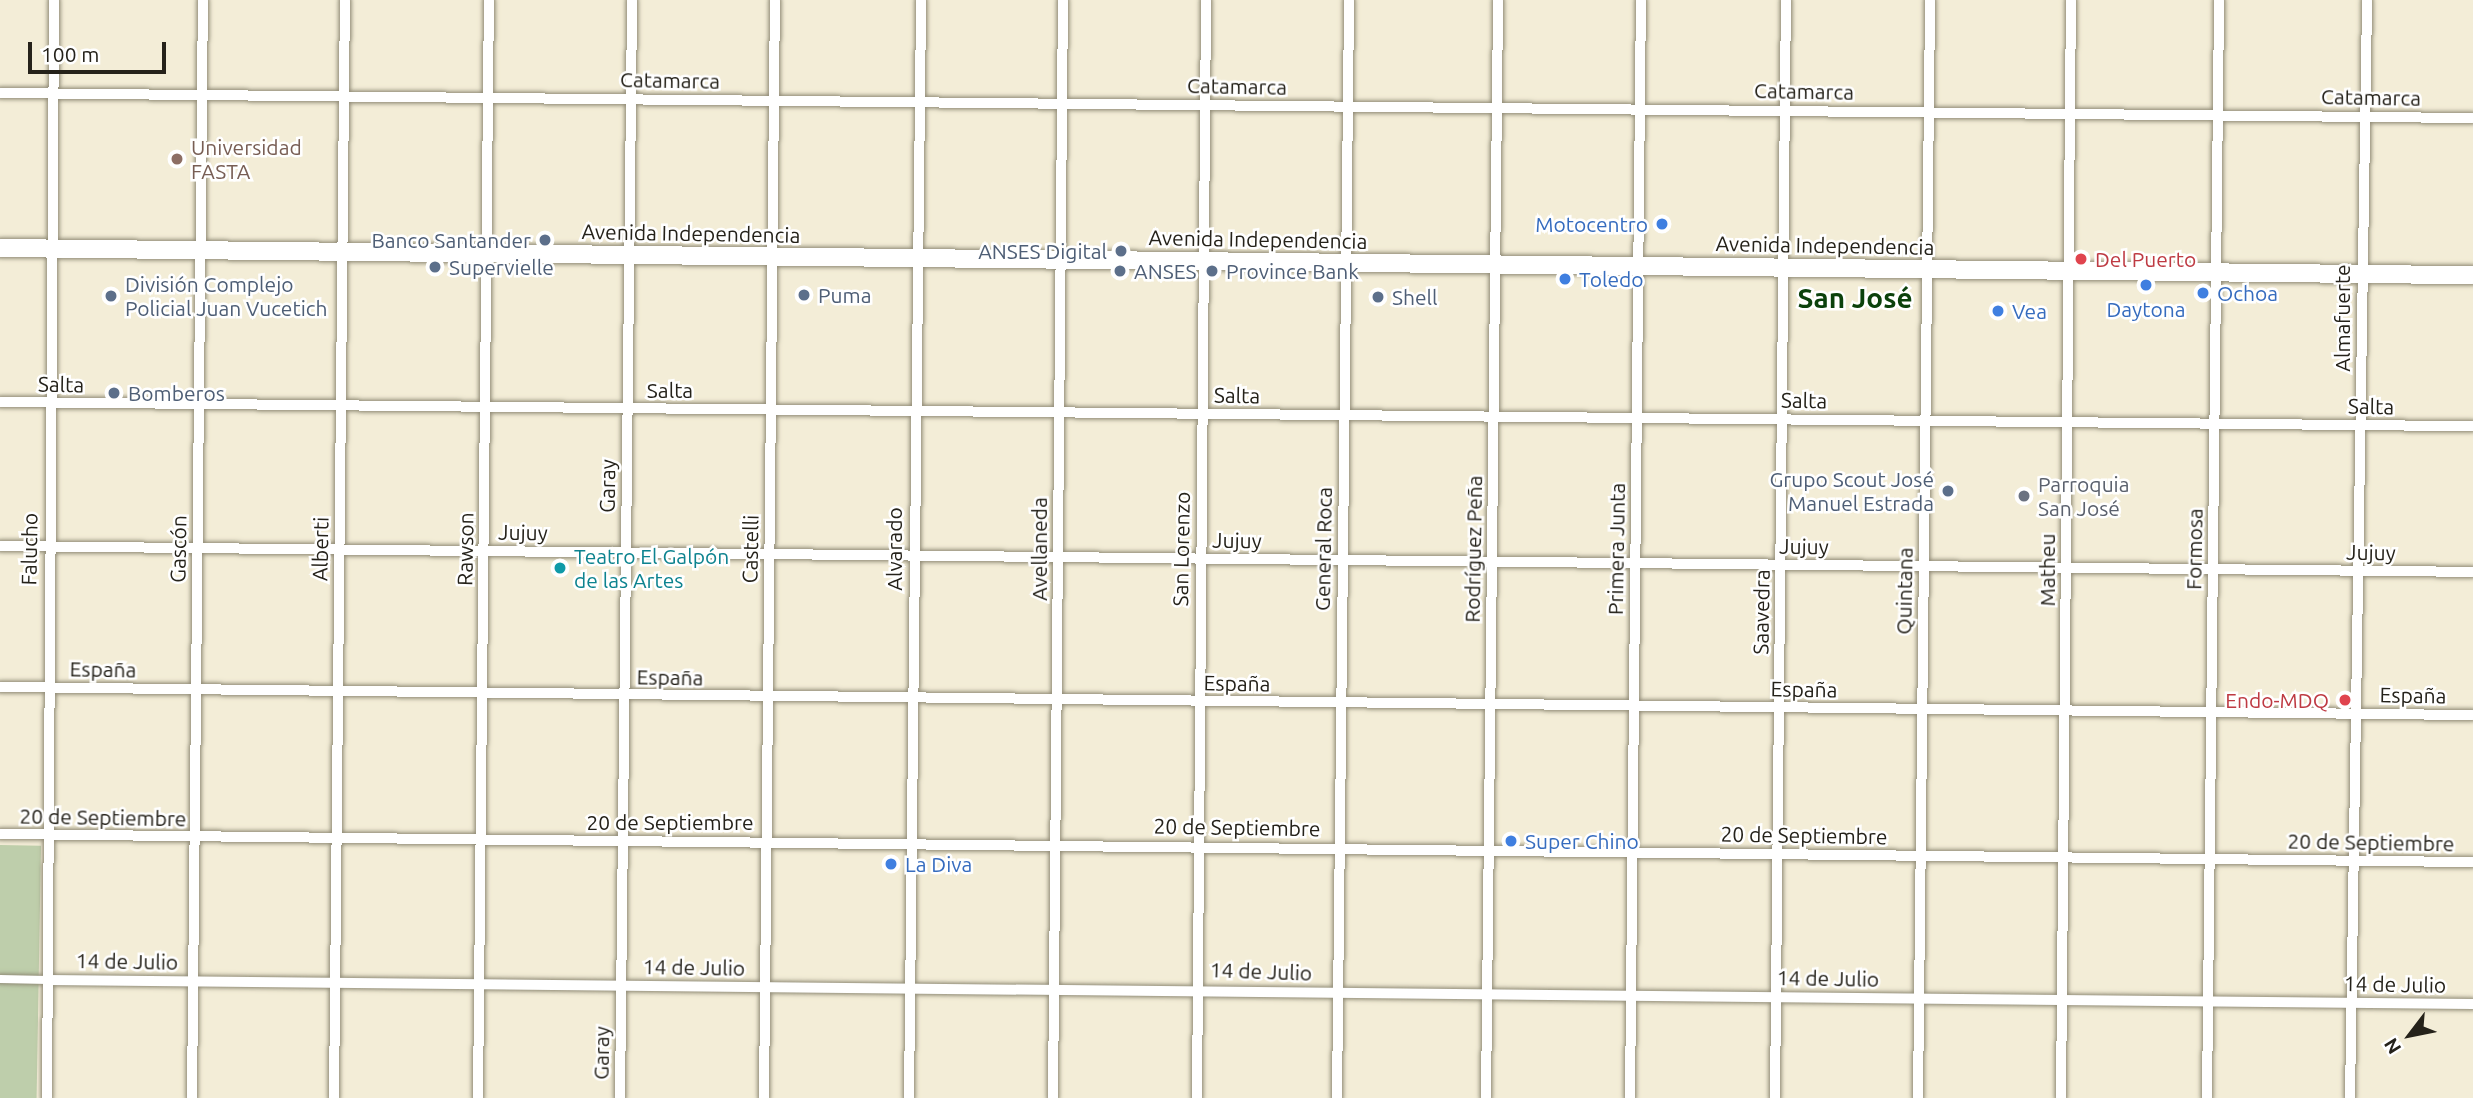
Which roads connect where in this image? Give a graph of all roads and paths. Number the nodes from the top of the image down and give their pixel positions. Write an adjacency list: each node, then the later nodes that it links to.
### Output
1 (54, 0): 19 (street, Falucho)
2 (202, 0): 20 (street, Gascón)
3 (345, 0): 21 (street, Alberti)
4 (489, 0): 22 (street, Rawson)
5 (632, 0): 23 (street, Garay)
6 (775, 0): 24 (street, Castelli)
7 (921, 0): 25 (street, Alvarado)
8 (1063, 0): 26 (street, Avellaneda)
9 (1206, 0): 27 (street, San Lorenzo)
10 (1349, 0): 28 (street, General Roca)
11 (1498, 0): 29 (street, Rodríguez Peña)
12 (1641, 0): 30 (street, Primera Junta)
13 (1786, 0): 31 (street, Saavedra)
14 (1930, 0): 32 (street, Quintana)
15 (2071, 0): 33 (street, Matheu)
16 (2219, 0): 34 (street, Formosa)
17 (2367, 0): 35 (street, Almafuerte)
18 (0, 93): 19 (street, Catamarca)
19 (53, 93): 20 (street, Catamarca); 38 (street, Falucho)
20 (202, 95): 21 (street, Catamarca); 39 (street, Gascón)
21 (344, 96): 22 (street, Catamarca); 40 (street, Alberti)
22 (488, 98): 23 (street, Catamarca); 41 (street, Rawson)
23 (631, 99): 24 (street, Catamarca); 42 (street, Garay)
24 (774, 100): 25 (street, Catamarca); 43 (street, Castelli)
25 (918, 102): 26 (street, Catamarca); 44 (street, Alvarado)
26 (1062, 103): 27 (street, Catamarca); 45 (street, Avellaneda)
27 (1205, 105): 28 (street, Catamarca); 46 (street, San Lorenzo)
28 (1348, 106): 29 (street, Catamarca); 47 (street, General Roca)
29 (1497, 108): 30 (street, Catamarca); 48 (street, Rodríguez Peña)
30 (1640, 109): 31 (street, Catamarca); 49 (street, Primera Junta)
31 (1784, 110): 32 (street, Catamarca); 50 (street, Saavedra)
32 (1929, 112): 33 (street, Catamarca); 51 (street, Quintana)
33 (2070, 113): 34 (street, Catamarca); 52 (street, Matheu)
34 (2217, 115): 35 (street, Catamarca); 53 (street, Formosa)
35 (2364, 116): 36 (street, Catamarca); 54 (street, Almafuerte)
36 (2473, 118)
37 (0, 248): 38 (main road, Avenida Independencia)
38 (51, 249): 39 (main road, Avenida Independencia); 57 (street, Falucho)
39 (200, 250): 40 (main road, Avenida Independencia); 58 (street, Gascón)
40 (342, 252): 41 (main road, Avenida Independencia); 59 (street, Alberti)
41 (487, 254): 42 (main road, Avenida Independencia); 60 (street, Rawson)
42 (629, 255): 43 (main road, Avenida Independencia); 61 (street, Garay)
43 (772, 257): 44 (main road, Avenida Independencia); 62 (street, Castelli)
44 (916, 258): 45 (main road, Avenida Independencia); 63 (street, Alvarado)
45 (1061, 258): 46 (main road, Avenida Independencia); 64 (street, Avellaneda)
46 (1204, 261): 47 (main road, Avenida Independencia); 65 (street, San Lorenzo)
47 (1346, 263): 48 (main road, Avenida Independencia); 66 (street, General Roca)
48 (1495, 264): 49 (main road, Avenida Independencia); 67 (street, Rodríguez Peña)
49 (1638, 266): 50 (main road, Avenida Independencia); 68 (street, Primera Junta)
50 (1783, 268): 51 (main road, Avenida Independencia); 69 (street, Saavedra)
51 (1927, 269): 52 (main road, Avenida Independencia); 70 (street, Quintana)
52 (2069, 271): 53 (main road, Avenida Independencia); 71 (street, Matheu)
53 (2216, 272): 54 (main road, Avenida Independencia); 72 (street, Formosa)
54 (2361, 274): 55 (main road, Avenida Independencia); 73 (street, Almafuerte)
55 (2473, 275)
56 (0, 402): 57 (street, Salta)
57 (50, 403): 58 (street, Salta); 76 (street, Falucho)
58 (198, 404): 59 (street, Salta); 77 (street, Gascón)
59 (341, 406): 60 (street, Salta); 78 (street, Alberti)
60 (485, 407): 61 (street, Salta); 79 (street, Rawson)
61 (628, 408): 62 (street, Salta); 80 (street, Garay)
62 (771, 410): 63 (street, Salta); 81 (street, Castelli)
63 (915, 411): 64 (street, Salta); 82 (street, Alvarado)
64 (1059, 413): 65 (street, Salta); 83 (street, Avellaneda)
65 (1202, 414): 66 (street, Salta); 84 (street, San Lorenzo)
66 (1344, 415): 67 (street, Salta); 85 (street, General Roca)
67 (1493, 417): 68 (street, Salta); 86 (street, Rodríguez Peña)
68 (1637, 418): 69 (street, Salta); 87 (street, Primera Junta)
69 (1782, 419): 70 (street, Salta); 88 (street, Saavedra)
70 (1926, 421): 71 (street, Salta); 89 (street, Quintana)
71 (2067, 422): 72 (street, Salta); 90 (street, Matheu)
72 (2214, 424): 73 (street, Salta); 91 (street, Formosa)
73 (2361, 425): 74 (street, Salta); 92 (street, Almafuerte)
74 (2473, 426)
75 (0, 546): 76 (street, Jujuy)
76 (48, 546): 77 (street, Jujuy); 95 (street, Falucho)
77 (197, 548): 78 (street, Jujuy); 96 (street, Gascón)
78 (339, 549): 79 (street, Jujuy); 97 (street, Alberti)
79 (484, 551): 80 (street, Jujuy); 98 (street, Rawson)
80 (626, 552): 81 (street, Jujuy); 99 (street, Garay)
81 (769, 554): 82 (street, Jujuy); 100 (street, Castelli)
82 (914, 555): 83 (street, Jujuy); 101 (street, Alvarado)
83 (1058, 557): 84 (street, Jujuy); 102 (street, Avellaneda)
84 (1200, 558): 85 (street, Jujuy); 103 (street, San Lorenzo)
85 (1342, 560): 86 (street, Jujuy); 104 (street, General Roca)
86 (1492, 562): 87 (street, Jujuy); 105 (street, Rodríguez Peña)
87 (1635, 563): 88 (street, Jujuy); 106 (street, Primera Junta)
88 (1780, 565): 89 (street, Jujuy); 107 (street, Saavedra)
89 (1924, 566): 90 (street, Jujuy); 108 (street, Quintana)
90 (2066, 568): 91 (street, Jujuy); 109 (street, Matheu)
91 (2213, 569): 92 (street, Jujuy); 110 (street, Formosa)
92 (2360, 571): 93 (street, Jujuy); 111 (street, Almafuerte)
93 (2473, 572)
94 (0, 687): 95 (street, España)
95 (47, 687): 96 (street, España); 114 (street, Falucho)
96 (196, 691): 97 (street, España); 115 (street, Gascón)
97 (338, 692): 98 (street, España); 116 (street, Alberti)
98 (482, 694): 99 (street, España); 117 (street, Rawson)
99 (624, 695): 100 (street, España); 118 (street, Garay)
100 (768, 697): 101 (street, España); 119 (street, Castelli)
101 (912, 698): 102 (street, España); 120 (street, Alvarado)
102 (1057, 700): 103 (street, España); 121 (street, Avellaneda)
103 (1199, 702): 104 (street, España); 122 (street, San Lorenzo)
104 (1341, 703): 105 (street, España); 123 (street, General Roca)
105 (1490, 705): 106 (street, España); 124 (street, Rodríguez Peña)
106 (1634, 706): 107 (street, España); 125 (street, Primera Junta)
107 (1779, 708): 108 (street, España); 126 (street, Saavedra)
108 (1922, 709): 109 (street, España); 127 (street, Quintana)
109 (2065, 711): 110 (street, España); 128 (street, Matheu)
110 (2211, 713): 111 (street, España); 129 (street, Formosa)
111 (2355, 714): 112 (street, España); 130 (street, Almafuerte)
112 (2473, 715)
113 (0, 834): 114 (street, 20 de Septiembre)
114 (50, 836): 115 (street, 20 de Septiembre); 133 (street, Falucho)
115 (194, 837): 116 (street, 20 de Septiembre); 134 (street, Gascón)
116 (337, 838): 117 (street, 20 de Septiembre); 135 (street, Alberti)
117 (481, 839): 118 (street, 20 de Septiembre); 136 (street, Rawson)
118 (622, 840): 119 (street, 20 de Septiembre); 137 (street, Garay)
119 (767, 842): 120 (street, 20 de Septiembre); 138 (street, Castelli)
120 (911, 843): 121 (street, 20 de Septiembre); 139 (street, Alvarado)
121 (1056, 844): 122 (street, 20 de Septiembre); 141 (street, Avellaneda)
122 (1198, 845): 123 (street, 20 de Septiembre); 140 (street, San Lorenzo)
123 (1339, 849): 124 (street, 20 de Septiembre); 142 (street, General Roca)
124 (1489, 850): 125 (street, 20 de Septiembre); 143 (street, Rodríguez Peña)
125 (1633, 852): 126 (street, 20 de Septiembre); 144 (street, Primera Junta)
126 (1777, 854): 127 (street, 20 de Septiembre); 145 (street, Saavedra)
127 (1921, 856): 128 (street, 20 de Septiembre); 146 (street, Quintana)
128 (2064, 857): 129 (street, 20 de Septiembre); 147 (street, Matheu)
129 (2210, 859): 130 (street, 20 de Septiembre); 148 (street, Formosa)
130 (2353, 861): 131 (street, 20 de Septiembre); 149 (street, Almafuerte)
131 (2473, 862)
132 (0, 979): 133 (street)
133 (48, 980): 134 (street, 14 de Julio); 151 (street, Falucho)
134 (193, 981): 135 (street, 14 de Julio); 152 (street, Gascón)
135 (335, 983): 136 (street, 14 de Julio); 153 (street, Alberti)
136 (480, 984): 137 (street, 14 de Julio); 154 (street, Rawson)
137 (621, 985): 138 (street, 14 de Julio); 155 (street, Garay)
138 (765, 987): 139 (street, 14 de Julio); 156 (street, Castelli)
139 (910, 988): 141 (street, 14 de Julio); 157 (street, Alvarado)
140 (1197, 988): 141 (street, 14 de Julio); 142 (street, 14 de Julio); 159 (street, San Lorenzo)
141 (1055, 990): 158 (street, Avellaneda)
142 (1337, 993): 143 (street, 14 de Julio); 160 (street, General Roca)
143 (1488, 994): 144 (street, 14 de Julio); 161 (street, Rodríguez Peña)
144 (1631, 996): 145 (street, 14 de Julio); 162 (street, Primera Junta)
145 (1776, 997): 146 (street, 14 de Julio); 163 (street, Saavedra)
146 (1919, 999): 147 (street, 14 de Julio); 164 (street, Quintana)
147 (2062, 1000): 148 (street, 14 de Julio); 165 (street, Matheu)
148 (2208, 1001): 149 (street, 14 de Julio); 166 (street, Formosa)
149 (2351, 1003): 150 (street, 14 de Julio); 167 (street, Almafuerte)
150 (2473, 1004)
151 (47, 1098)
152 (192, 1098)
153 (334, 1098)
154 (478, 1098)
155 (620, 1098)
156 (764, 1098)
157 (909, 1098)
158 (1053, 1098)
159 (1196, 1098)
160 (1337, 1098)
161 (1486, 1098)
162 (1630, 1098)
163 (1775, 1098)
164 (1918, 1098)
165 (2062, 1098)
166 (2207, 1098)
167 (2350, 1098)

